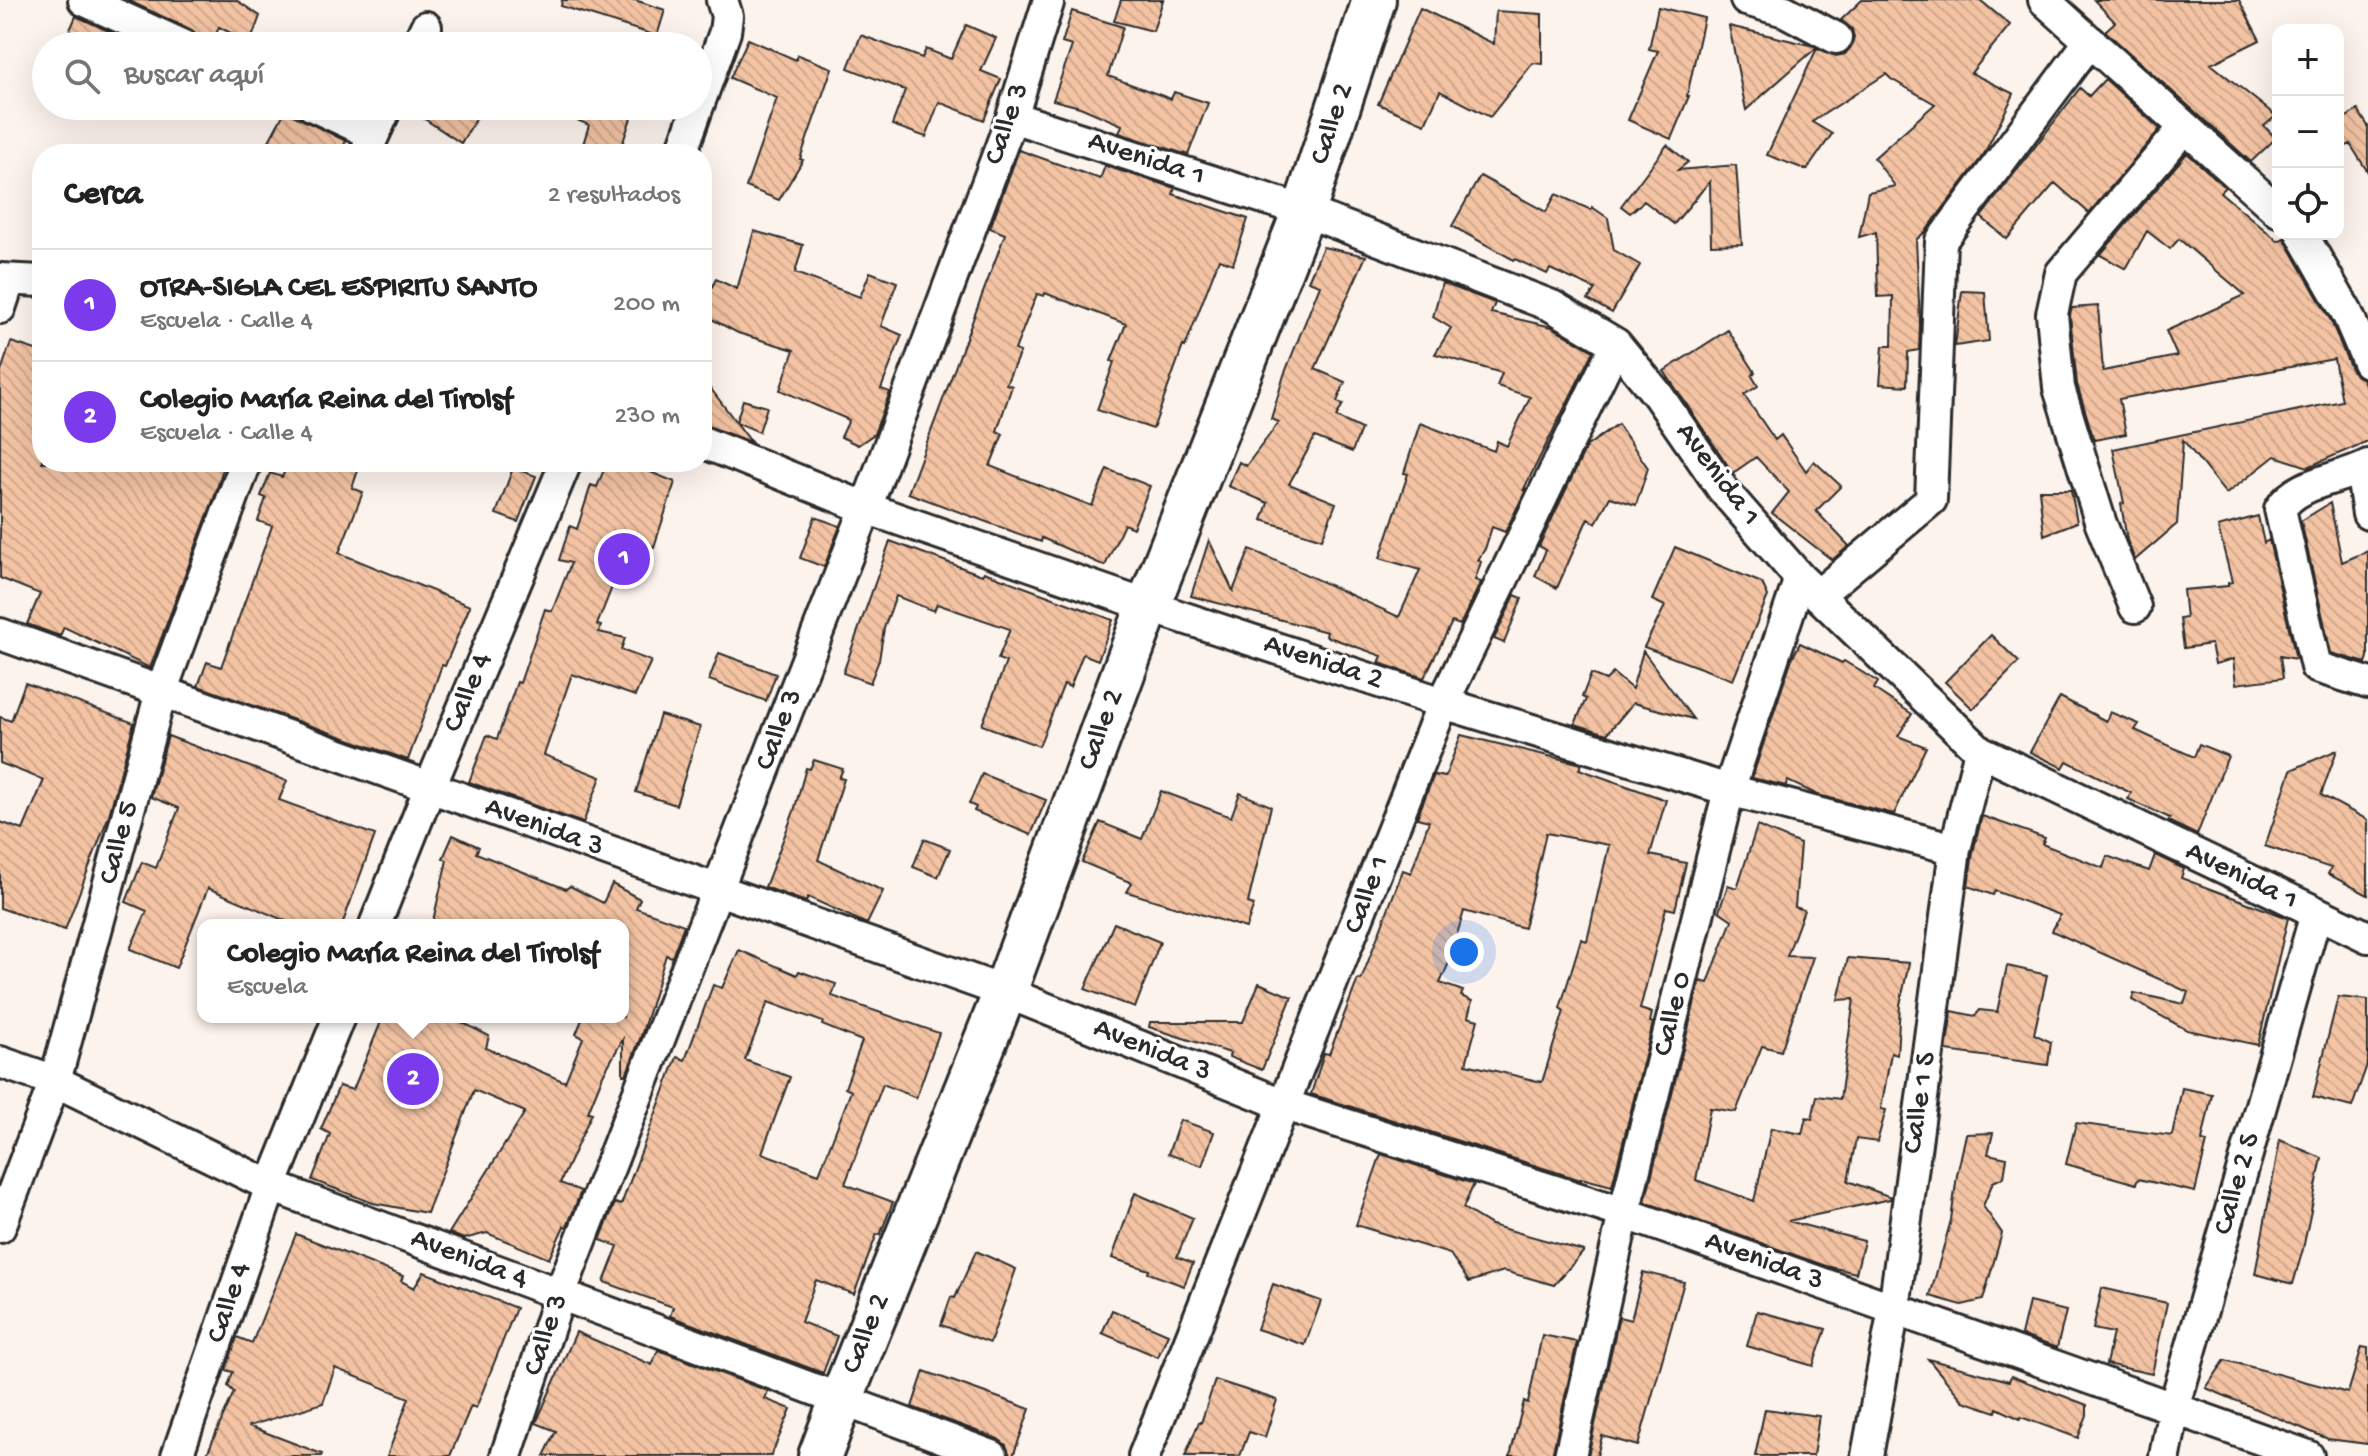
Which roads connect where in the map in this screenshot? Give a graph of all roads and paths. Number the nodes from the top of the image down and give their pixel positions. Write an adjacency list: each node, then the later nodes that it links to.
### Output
1 (84, 0): 7 (street)
2 (722, 0): 10 (street)
3 (1374, 0): 19 (main road, Calle 2)
4 (1746, 0): 8 (street)
5 (2044, 0): 9 (street)
6 (1048, 3): 11 (street, Calle 3)
7 (154, 32)
8 (1836, 38)
9 (2090, 41): 15 (street); 31 (street)
10 (712, 68)
11 (1012, 117): 19 (street, Avenida 1); 29 (street, Calle 3)
12 (334, 120): 16 (street)
13 (380, 120): 16 (street)
14 (693, 120): 17 (street)
15 (2185, 127): 18 (street); 33 (street)
16 (369, 144)
17 (685, 144)
18 (2272, 206)
19 (1304, 211): 23 (street, Avenida 1); 32 (main road, Calle 2)
20 (2305, 240): 24 (street)
21 (32, 283): 22 (street)
22 (3, 289)
23 (1616, 344): 31 (street, Avenida 1); 37 (street, Calle 1)
24 (2368, 362)
25 (712, 446): 29 (street, Avenida 2)
26 (2365, 467): 30 (street); 35 (street)
27 (242, 472): 36 (street, Calle 5)
28 (562, 472): 39 (street, Calle 4)
29 (866, 508): 32 (street, Avenida 2); 42 (street, Calle 3)
30 (2368, 514)
31 (1809, 587): 38 (street, Avenida 1); 40 (street, Calle 0)
32 (1148, 606): 37 (street, Avenida 2); 46 (main road, Calle 2)
33 (2135, 607)
34 (0, 634): 36 (street, Avenida 3)
35 (2368, 683)
36 (161, 692): 39 (street, Avenida 3); 49 (street, Calle 5)
37 (1443, 703): 40 (street, Avenida 2); 50 (street, Calle 1)
38 (1980, 751): 41 (street, Calle 1 S); 43 (street, Avenida 1)
39 (430, 787): 42 (street, Avenida 3); 44 (street, Calle 4)
40 (1729, 790): 41 (street, Avenida 2); 52 (street, Calle 0)
41 (1955, 849): 55 (street, Calle 1 S)
42 (718, 890): 46 (street, Avenida 3); 54 (street, Calle 3)
43 (2316, 914): 45 (street, Avenida 1); 57 (street, Calle 2 S)
44 (377, 919)
45 (2368, 937)
46 (1005, 992): 50 (street, Avenida 3); 56 (main road, Calle 2)
47 (337, 1023): 51 (street, Calle 4)
48 (0, 1062): 49 (street, Avenida 4)
49 (55, 1081): 51 (street, Avenida 4); 53 (street, Calle 5)
50 (1285, 1105): 52 (street, Avenida 3); 62 (street, Calle 1)
51 (271, 1186): 54 (street, Avenida 4); 58 (street, Calle 4)
52 (1624, 1213): 55 (street, Avenida 3); 63 (street, Calle 0)
53 (0, 1227)
54 (560, 1294): 56 (street, Avenida 4); 59 (street, Calle 3)
55 (1894, 1309): 57 (street, Avenida 3); 64 (street, Calle 1 S)
56 (841, 1400): 60 (main road, Calle 2); 61 (street, Avenida 4)
57 (2174, 1408): 65 (street, Calle 2 S); 66 (street, Avenida 3)
58 (177, 1456)
59 (506, 1456)
60 (820, 1456)
61 (992, 1456)
62 (1144, 1456)
63 (1570, 1456)
64 (1867, 1456)
65 (2165, 1456)
66 (2308, 1456)

